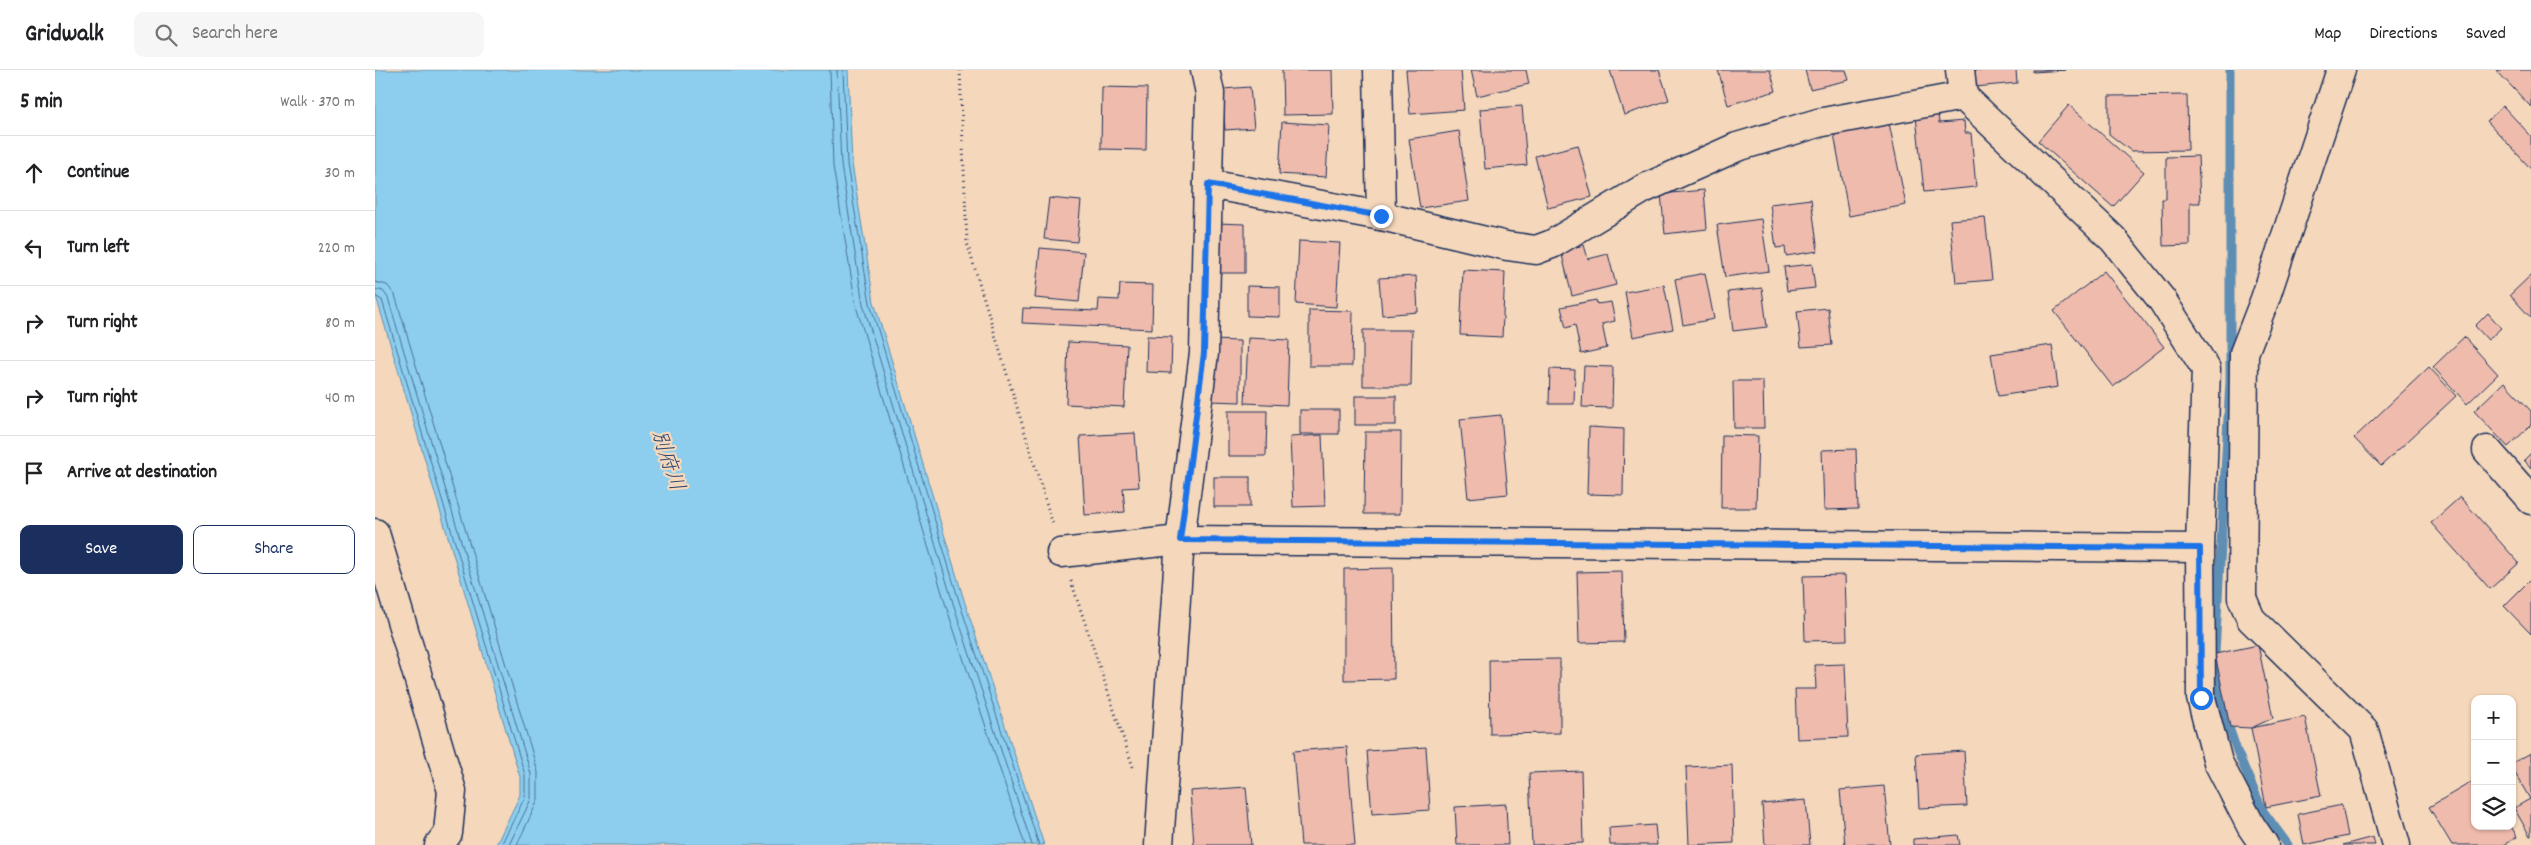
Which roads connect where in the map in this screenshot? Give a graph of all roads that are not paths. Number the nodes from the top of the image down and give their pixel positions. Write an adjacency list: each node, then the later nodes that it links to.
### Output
1 (1205, 70): 5 (street)
2 (1378, 70): 6 (street)
3 (2341, 70): 16 (street)
4 (1961, 83): 6 (street); 11 (street)
5 (1208, 184): 6 (street); 10 (street)
6 (1381, 216)
7 (2487, 450): 8 (street)
8 (2531, 500)
9 (375, 533): 13 (street)
10 (1180, 540): 11 (street); 12 (street); 14 (street)
11 (2200, 548): 15 (street)
12 (1061, 553)
13 (439, 845)
14 (1159, 845)
15 (2264, 845)
16 (2396, 845)

